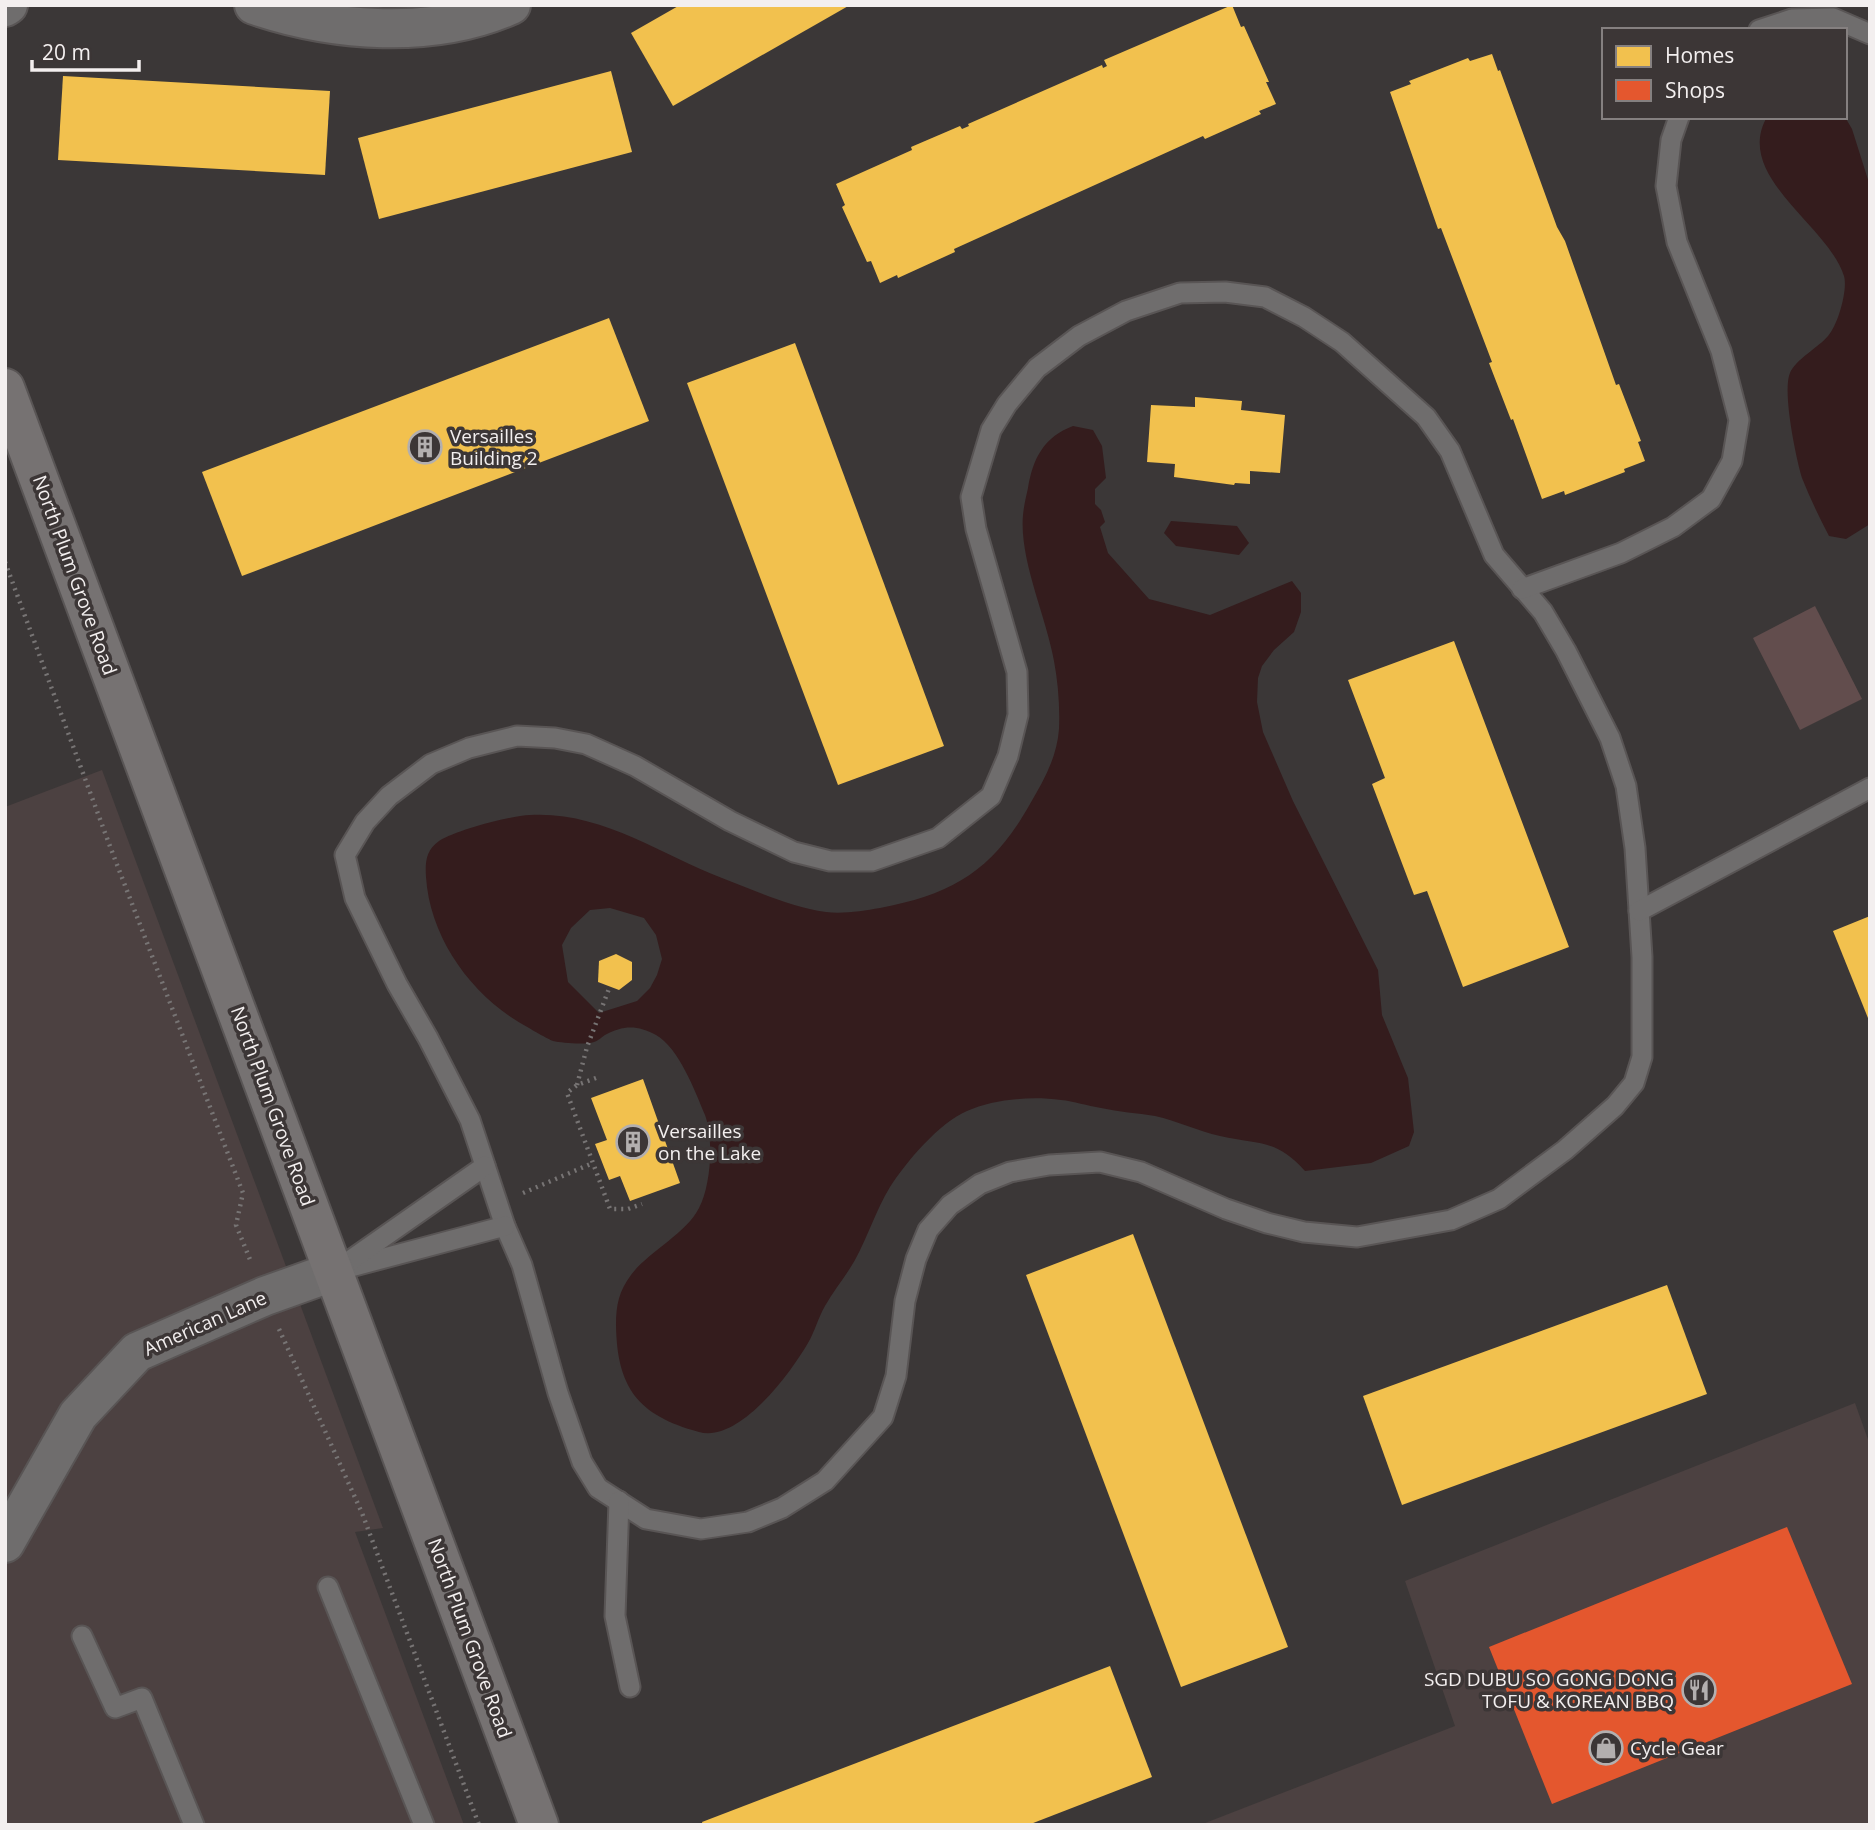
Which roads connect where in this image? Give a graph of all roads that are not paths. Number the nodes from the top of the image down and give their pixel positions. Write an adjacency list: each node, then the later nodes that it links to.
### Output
1 (254, 5): 2 (street)
2 (511, 5)
3 (1765, 28): 4 (lane)
4 (1870, 34)
5 (1678, 119): 7 (lane)
6 (5, 388): 12 (street, North Plum Grove Road)
7 (1522, 589): 9 (lane); 10 (lane)
8 (1870, 788): 9 (lane)
9 (1639, 911): 13 (lane)
10 (485, 1166): 11 (lane); 12 (lane)
11 (505, 1226): 12 (lane); 13 (lane)
12 (335, 1271): 14 (street, American Lane); 18 (street, North Plum Grove Road)
13 (619, 1501): 17 (lane)
14 (5, 1543)
15 (328, 1587): 20 (lane)
16 (82, 1636): 19 (lane)
17 (630, 1687)
18 (535, 1823)
19 (194, 1825)
20 (424, 1825)

